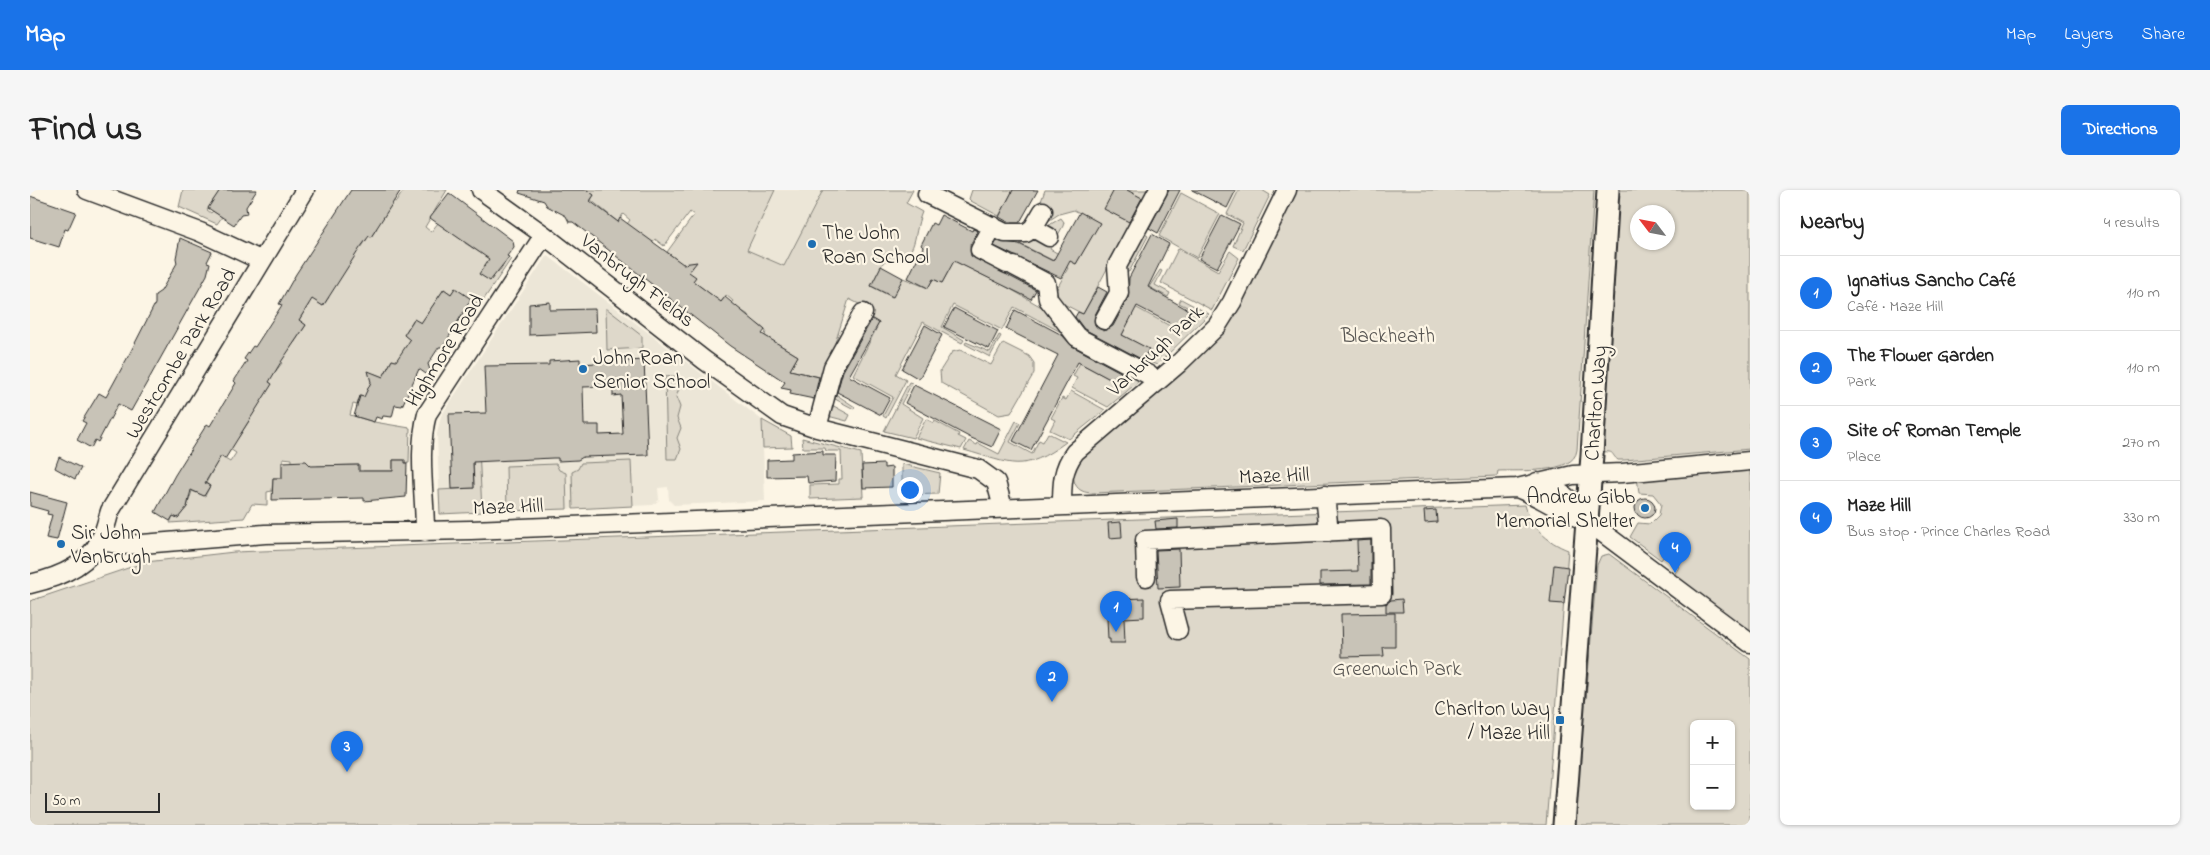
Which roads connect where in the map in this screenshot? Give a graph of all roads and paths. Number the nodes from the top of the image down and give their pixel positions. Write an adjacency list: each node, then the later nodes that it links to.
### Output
1 (88, 190): 13 (street)
2 (305, 190): 13 (street, Westcombe Park Road)
3 (481, 190): 11 (street, Vanbrugh Fields)
4 (1158, 190): 15 (street)
5 (1287, 190): 16 (street, Vanbrugh Park)
6 (1608, 190): 19 (main road, Charlton Way)
7 (928, 192): 9 (street)
8 (1043, 210): 10 (street)
9 (993, 226): 10 (street); 16 (street)
10 (1033, 228): 12 (street)
11 (544, 235): 17 (street, Vanbrugh Fields); 26 (street, Highmore Road)
12 (1049, 237)
13 (260, 260): 28 (street, Westcombe Park Road)
14 (863, 313): 17 (street)
15 (1104, 320)
16 (1156, 383): 23 (street, Vanbrugh Park)
17 (817, 428): 24 (street, Vanbrugh Fields)
18 (1750, 460): 19 (street, Maze Hill)
19 (1590, 474): 20 (street, Maze Hill); 25 (main road, Charlton Way)
20 (1537, 482): 21 (street, Maze Hill); 25 (street)
21 (1517, 488): 22 (street, Maze Hill); 25 (street, Maze Hill)
22 (1325, 495): 23 (street, Maze Hill); 27 (street)
23 (1062, 505): 24 (street, Maze Hill)
24 (1003, 508): 26 (street, Maze Hill)
25 (1587, 521): 32 (street); 33 (main road, Charlton Way)
26 (425, 532): 28 (street, Maze Hill)
27 (1329, 532): 29 (street); 31 (street)
28 (100, 541): 30 (street)
29 (1142, 567)
30 (30, 584)
31 (1178, 630)
32 (1750, 643)
33 (1564, 825)

